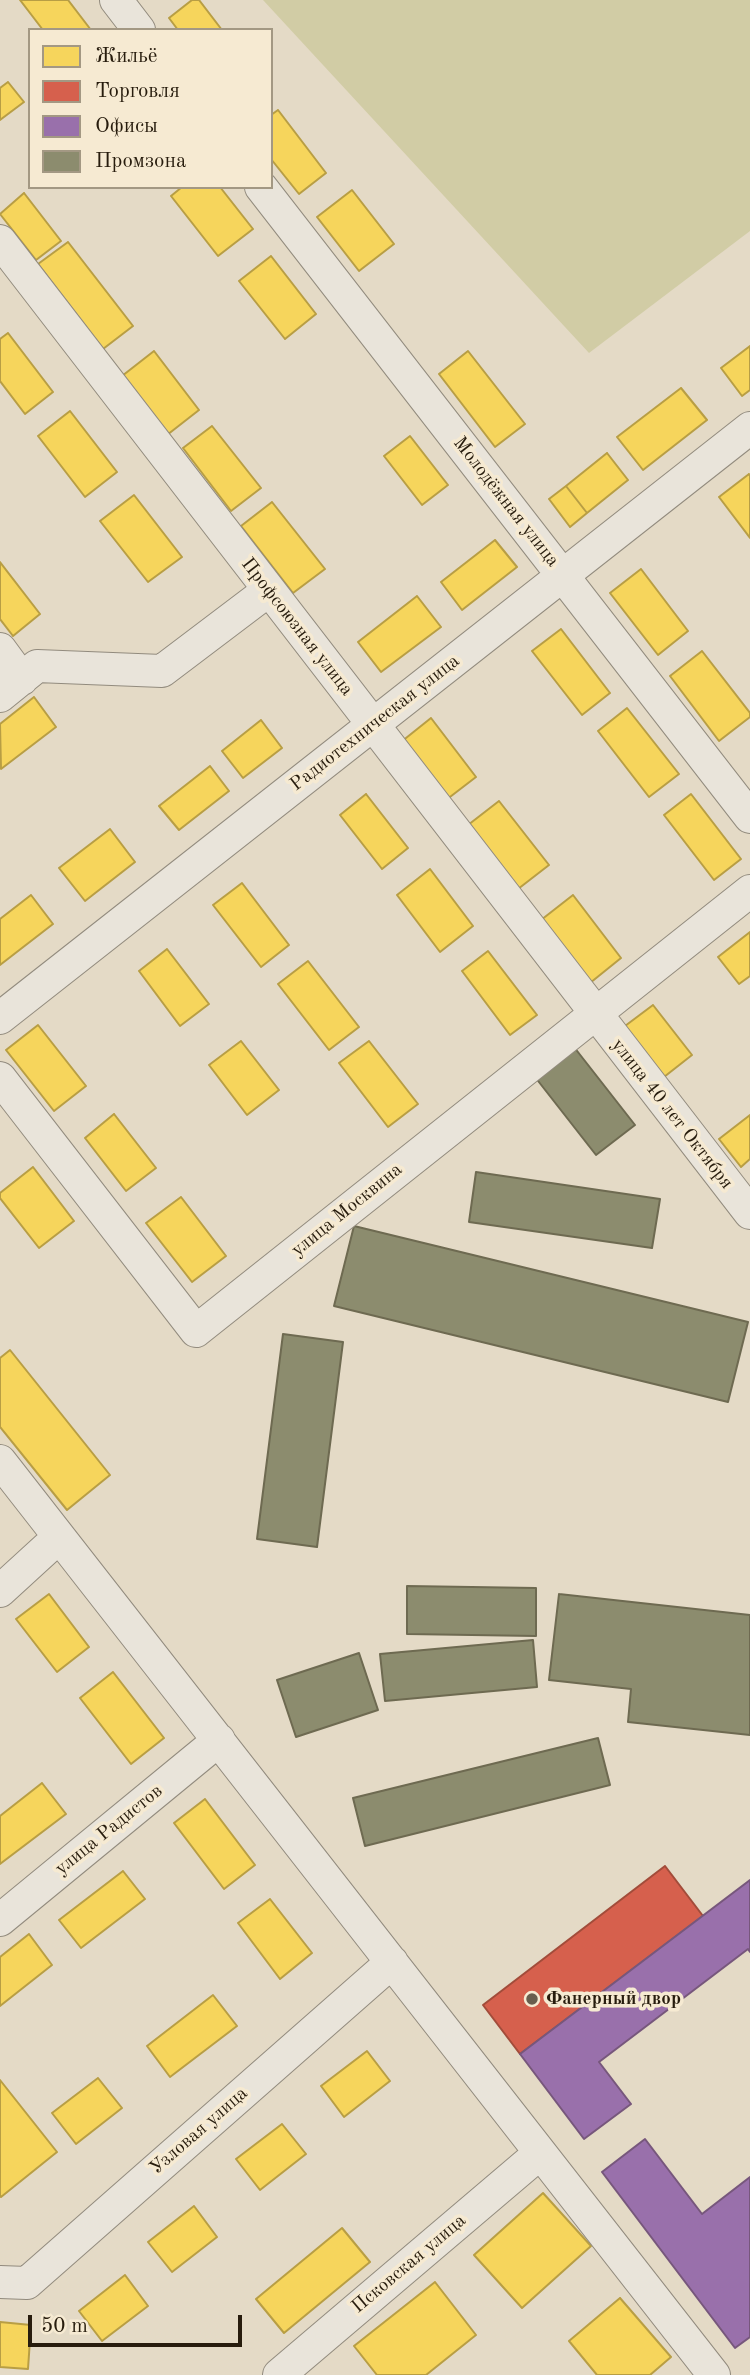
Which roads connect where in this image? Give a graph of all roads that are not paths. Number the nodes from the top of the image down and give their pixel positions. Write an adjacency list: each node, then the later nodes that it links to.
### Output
1 (116, 0): 2 (street)
2 (137, 28)
3 (263, 189): 6 (street, Молодёжная улица)
4 (0, 241): 7 (street, Профсоюзная улица)
5 (750, 428): 6 (street, Радиотехническая улица)
6 (563, 575): 10 (street, Радиотехническая улица); 11 (street, Молодёжная улица)
7 (269, 590): 9 (street); 10 (street, Профсоюзная улица)
8 (0, 649): 9 (street)
9 (11, 687)
10 (373, 725): 13 (street, Профсоюзная улица); 14 (street, Радиотехническая улица)
11 (750, 817)
12 (750, 891): 13 (street, улица Москвина)
13 (594, 1013): 15 (street, улица Москвина); 16 (street, улица 40 лет Октября)
14 (0, 1018)
15 (0, 1078)
16 (750, 1213)
17 (0, 1461): 18 (street)
18 (59, 1537): 19 (street); 20 (street)
19 (0, 1591)
20 (219, 1740): 21 (street, улица Радистов); 22 (street)
21 (0, 1920)
22 (392, 1962): 23 (street); 24 (street, Узловая улица)
23 (539, 2154): 25 (street, Псковская улица); 26 (street)
24 (0, 2282)
25 (279, 2375)
26 (714, 2375)

